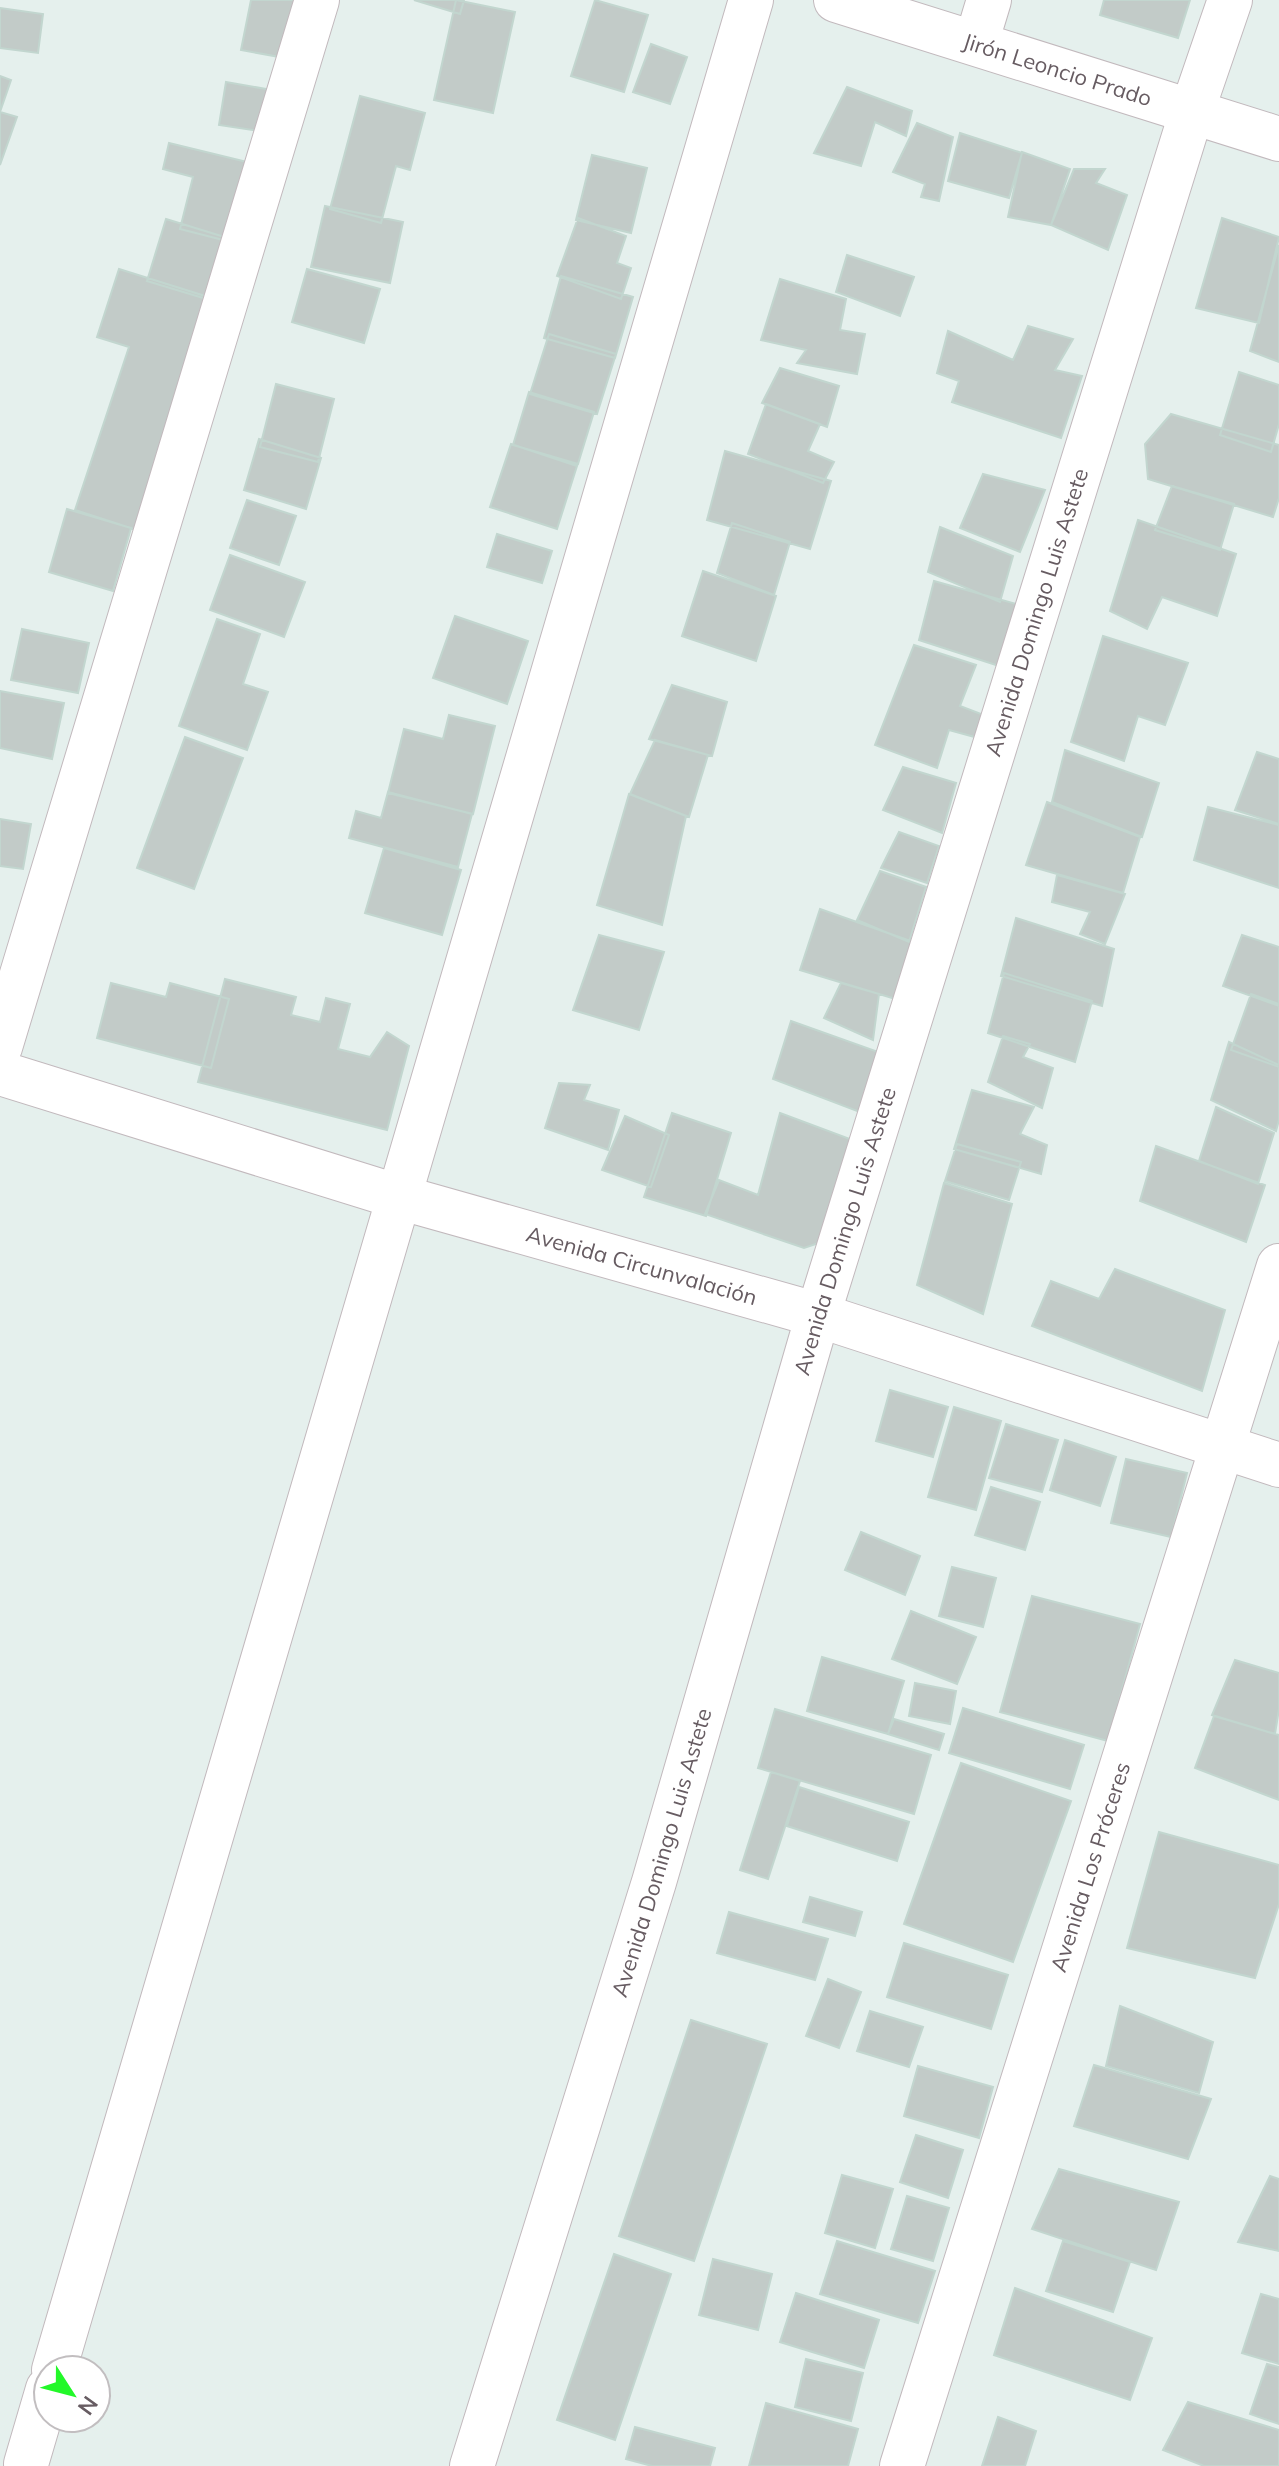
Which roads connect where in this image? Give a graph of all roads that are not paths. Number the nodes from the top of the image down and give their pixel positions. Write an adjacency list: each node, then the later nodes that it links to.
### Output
1 (317, 0): 9 (street)
2 (751, 0): 11 (street)
3 (836, 0): 6 (street, Jirón Leoncio Prado)
4 (989, 0): 6 (street)
5 (1230, 0): 7 (street, Avenida Domingo Luis Astete)
6 (976, 43): 7 (street, Jirón Leoncio Prado)
7 (1192, 111): 8 (street, Jirón Leoncio Prado); 13 (street, Avenida Domingo Luis Astete)
8 (1279, 139)
9 (0, 1047)
10 (0, 1073): 11 (street, Avenida Circunvalación)
11 (399, 1197): 13 (street, Avenida Circunvalación); 16 (street)
12 (1279, 1266): 14 (street, Avenida Los Próceres)
13 (818, 1315): 14 (street, Avenida Circunvalación); 19 (street, Avenida Domingo Luis Astete)
14 (1222, 1448): 15 (street, Avenida Circunvalación); 20 (street, Avenida Los Próceres)
15 (1279, 1465)
16 (59, 2354)
17 (32, 2430): 18 (street)
18 (19, 2463)
19 (472, 2466)
20 (902, 2466)

